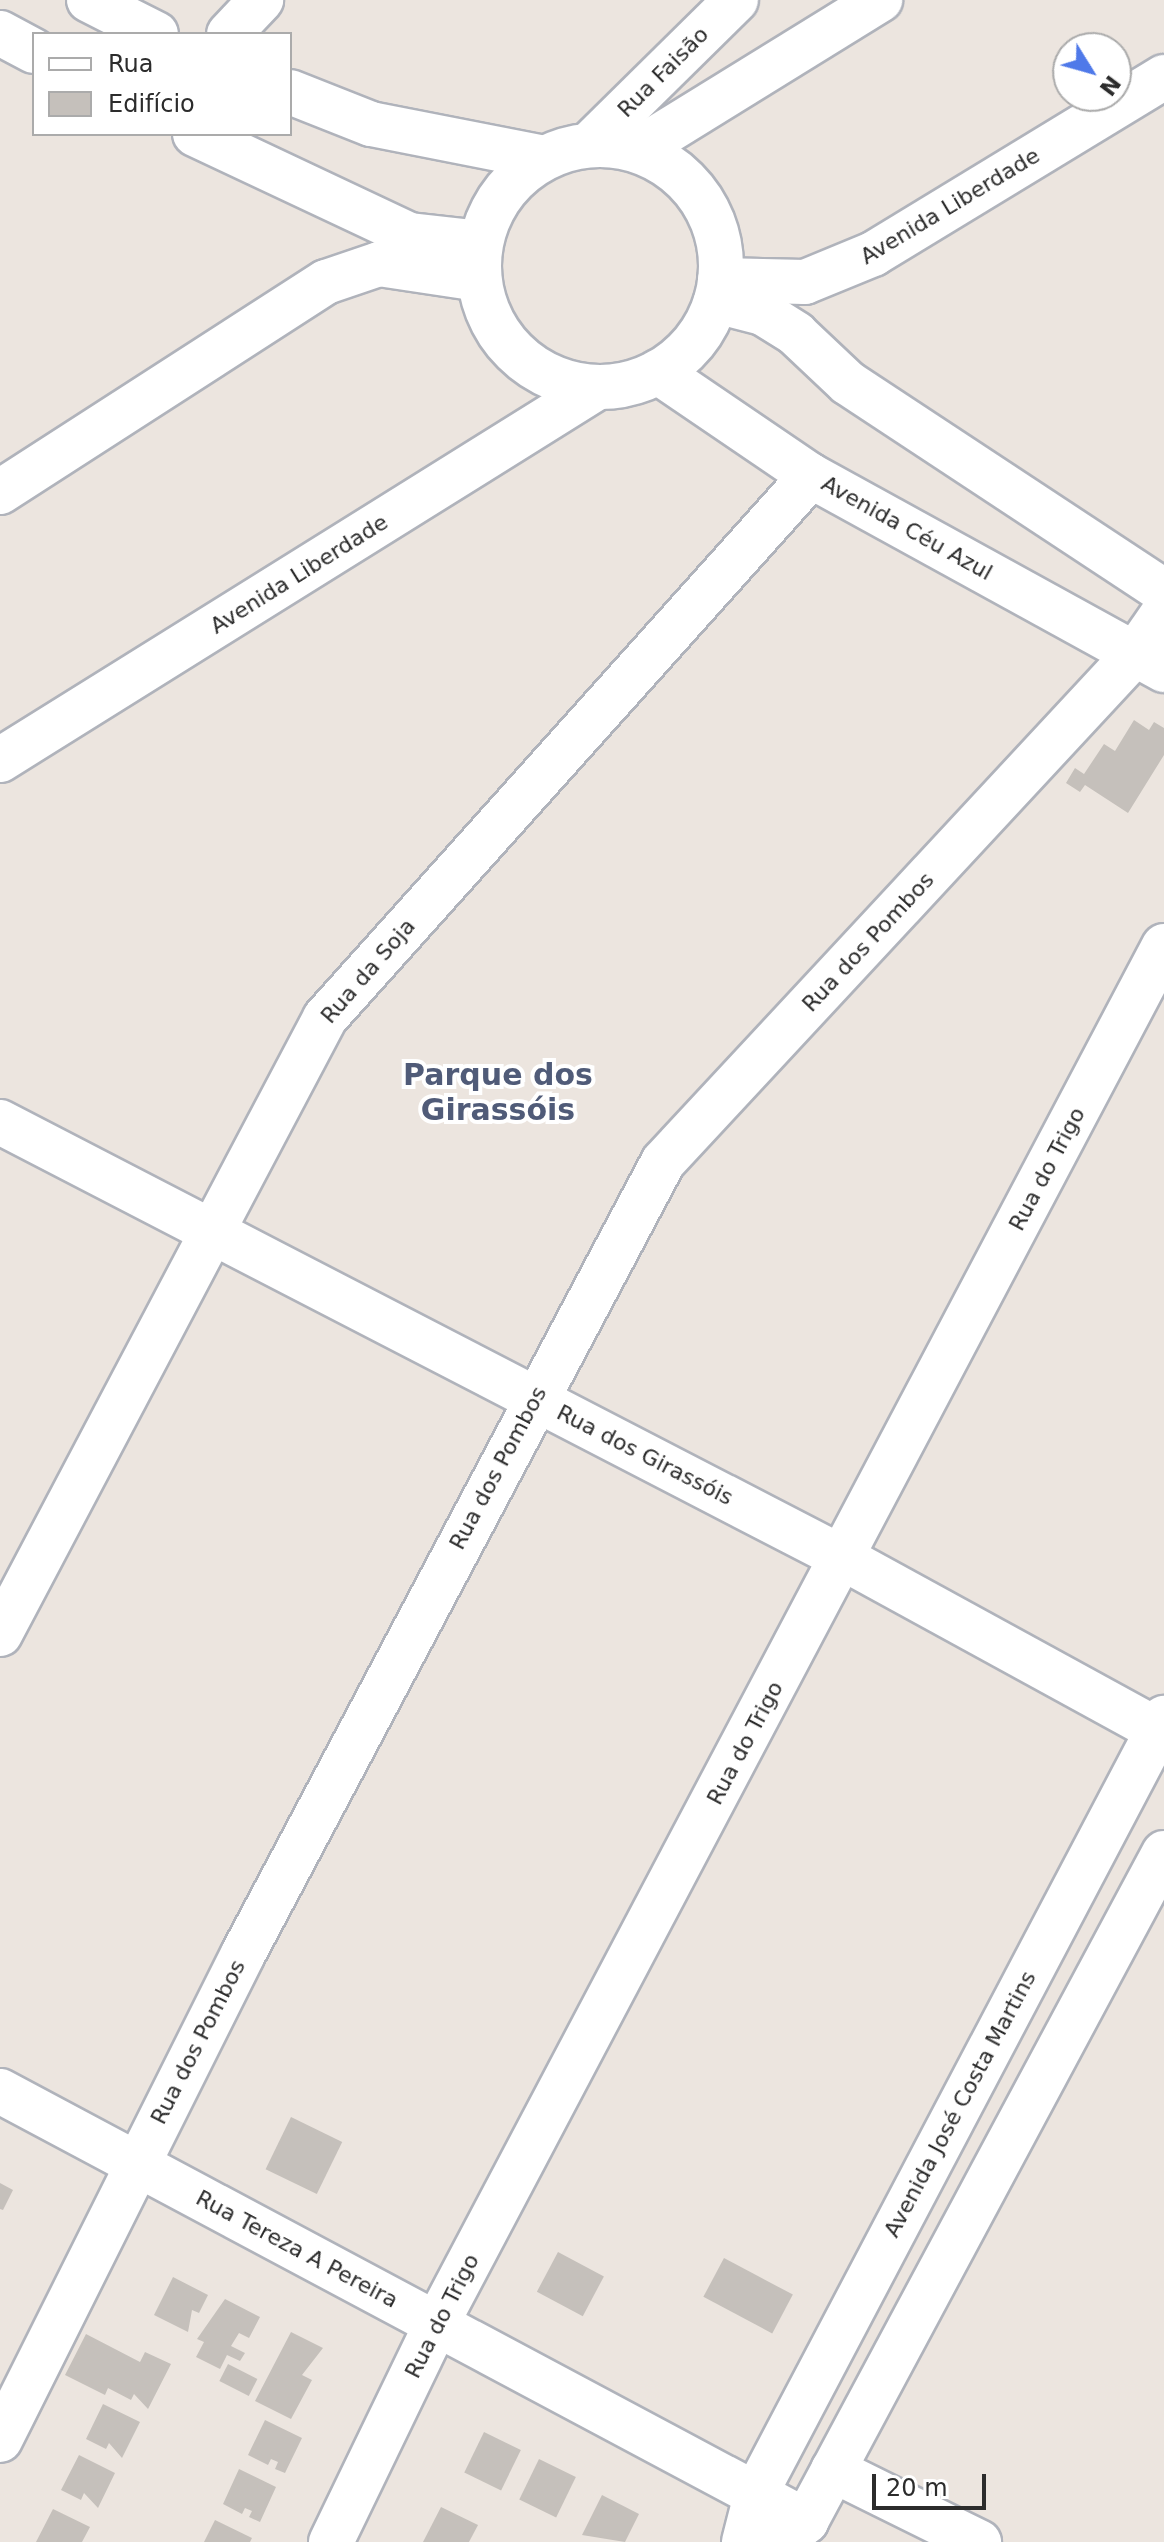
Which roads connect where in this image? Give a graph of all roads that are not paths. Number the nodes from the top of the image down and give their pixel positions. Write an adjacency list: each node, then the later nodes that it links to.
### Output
1 (89, 0): 5 (street)
2 (261, 0): 6 (street)
3 (736, 0): 10 (street, Rua Faisão)
4 (880, 0): 11 (street)
5 (152, 32)
6 (231, 32)
7 (1164, 77): 14 (street, Avenida Liberdade)
8 (292, 93): 12 (street)
9 (199, 136): 13 (street)
10 (590, 144): 11 (street); 12 (street)
11 (637, 150): 14 (street)
12 (544, 158): 13 (street)
13 (480, 261): 16 (street); 18 (street)
14 (718, 290): 15 (street); 19 (street)
15 (658, 372): 16 (street); 17 (street, Avenida Céu Azul)
16 (598, 387): 22 (street, Avenida Liberdade)
17 (811, 476): 21 (street, Avenida Céu Azul); 25 (street, Rua da Soja)
18 (0, 492)
19 (1164, 591)
20 (1164, 612): 21 (street, Rua dos Pombos)
21 (1150, 662): 26 (street, Rua dos Pombos)
22 (0, 760)
23 (1164, 946): 27 (street, Rua do Trigo)
24 (0, 1122): 25 (street, Rua dos Girassóis)
25 (208, 1233): 26 (street, Rua dos Girassóis); 28 (street, Rua da Soja)
26 (535, 1398): 27 (street, Rua dos Girassóis); 32 (street, Rua dos Pombos)
27 (843, 1558): 29 (street, Rua dos Girassóis); 33 (street, Rua do Trigo)
28 (0, 1634)
29 (1161, 1724): 36 (street, Avenida José Costa Martins)
30 (1164, 1853): 35 (street)
31 (0, 2091): 32 (street, Rua Tereza A Pereira)
32 (137, 2164): 33 (street, Rua Tereza A Pereira); 34 (street, Rua dos Pombos)
33 (437, 2323): 36 (street, Rua Tereza A Pereira); 38 (street, Rua do Trigo)
34 (0, 2440)
35 (833, 2470): 37 (street); 40 (street)
36 (757, 2491): 37 (street, Rua Tereza A Pereira); 39 (street, Avenida José Costa Martins)
37 (794, 2531)
38 (331, 2542)
39 (744, 2542)
40 (979, 2542)

